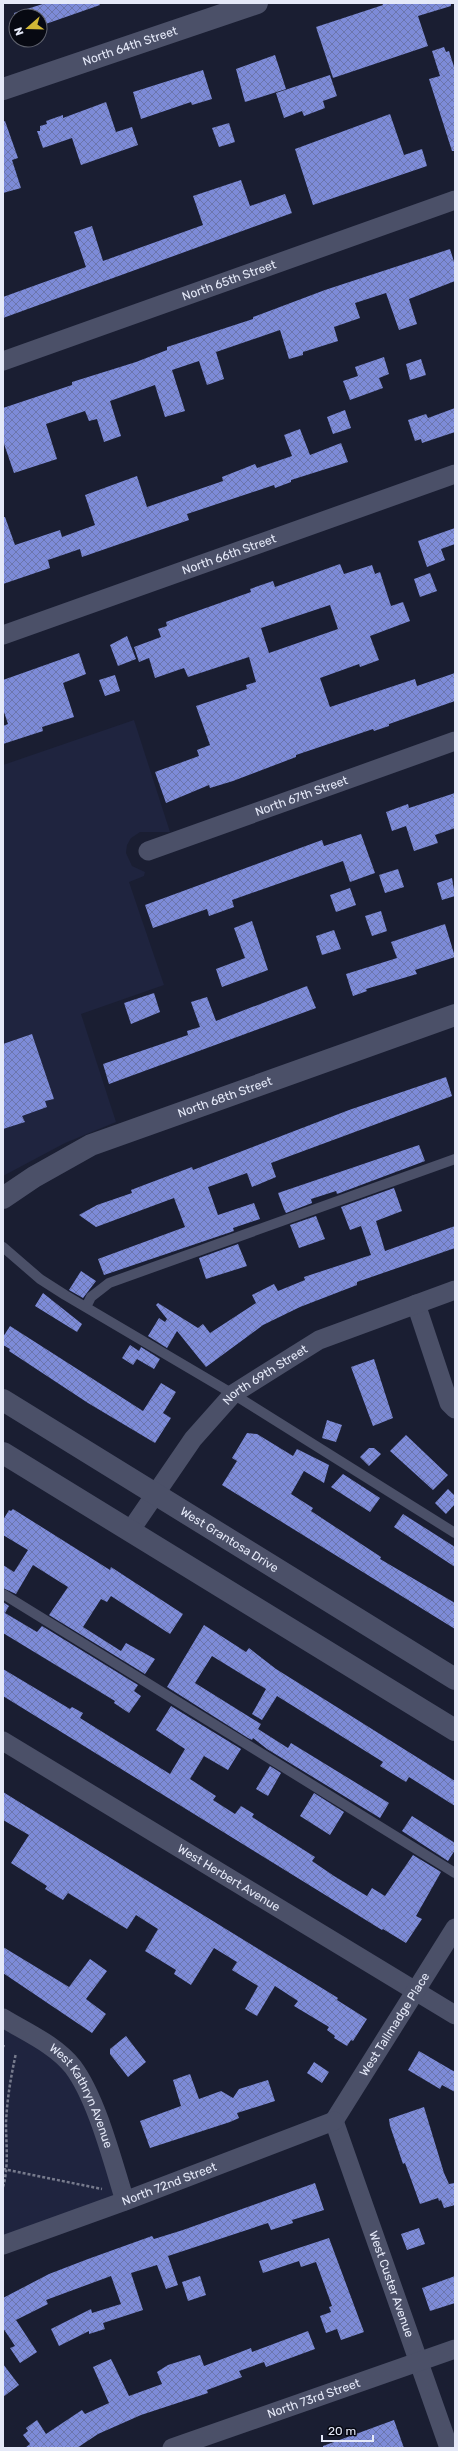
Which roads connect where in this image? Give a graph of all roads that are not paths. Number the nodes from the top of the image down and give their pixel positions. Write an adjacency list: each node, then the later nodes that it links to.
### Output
1 (257, 3): 2 (street, North 64th Street)
2 (3, 89)
3 (455, 200): 4 (street, North 65th Street)
4 (3, 361)
5 (455, 474): 6 (street, North 66th Street)
6 (3, 635)
7 (455, 741): 8 (street, North 67th Street)
8 (148, 850)
9 (455, 1014): 11 (street, North 68th Street)
10 (455, 1159): 15 (lane)
11 (3, 1198)
12 (3, 1247): 15 (lane)
13 (455, 1290): 14 (street, North 69th Street)
14 (416, 1304): 16 (street, North 69th Street); 18 (street)
15 (86, 1307): 16 (lane)
16 (233, 1394): 20 (street, North 69th Street); 22 (lane)
17 (3, 1400): 20 (street, West Grantosa Drive)
18 (455, 1409)
19 (3, 1453): 21 (street)
20 (155, 1494): 21 (street, North 69th Street); 24 (street, West Grantosa Drive)
21 (130, 1531): 25 (street)
22 (455, 1533)
23 (3, 1594): 27 (lane)
24 (455, 1679)
25 (455, 1730)
26 (3, 1740): 29 (street, West Herbert Avenue)
27 (455, 1873)
28 (455, 1928): 29 (street, West Tallmadge Place)
29 (416, 1991): 30 (street, West Herbert Avenue); 32 (street, West Tallmadge Place)
30 (455, 2015)
31 (3, 2018): 33 (street, West Kathryn Avenue)
32 (334, 2121): 33 (street, North 72nd Street); 36 (street, West Custer Avenue)
33 (126, 2202): 34 (street, North 72nd Street)
34 (3, 2245)
35 (455, 2349): 36 (street, North 73rd Street)
36 (420, 2362): 37 (street, North 73rd Street); 38 (street, West Custer Avenue)
37 (172, 2448)
38 (449, 2448)

